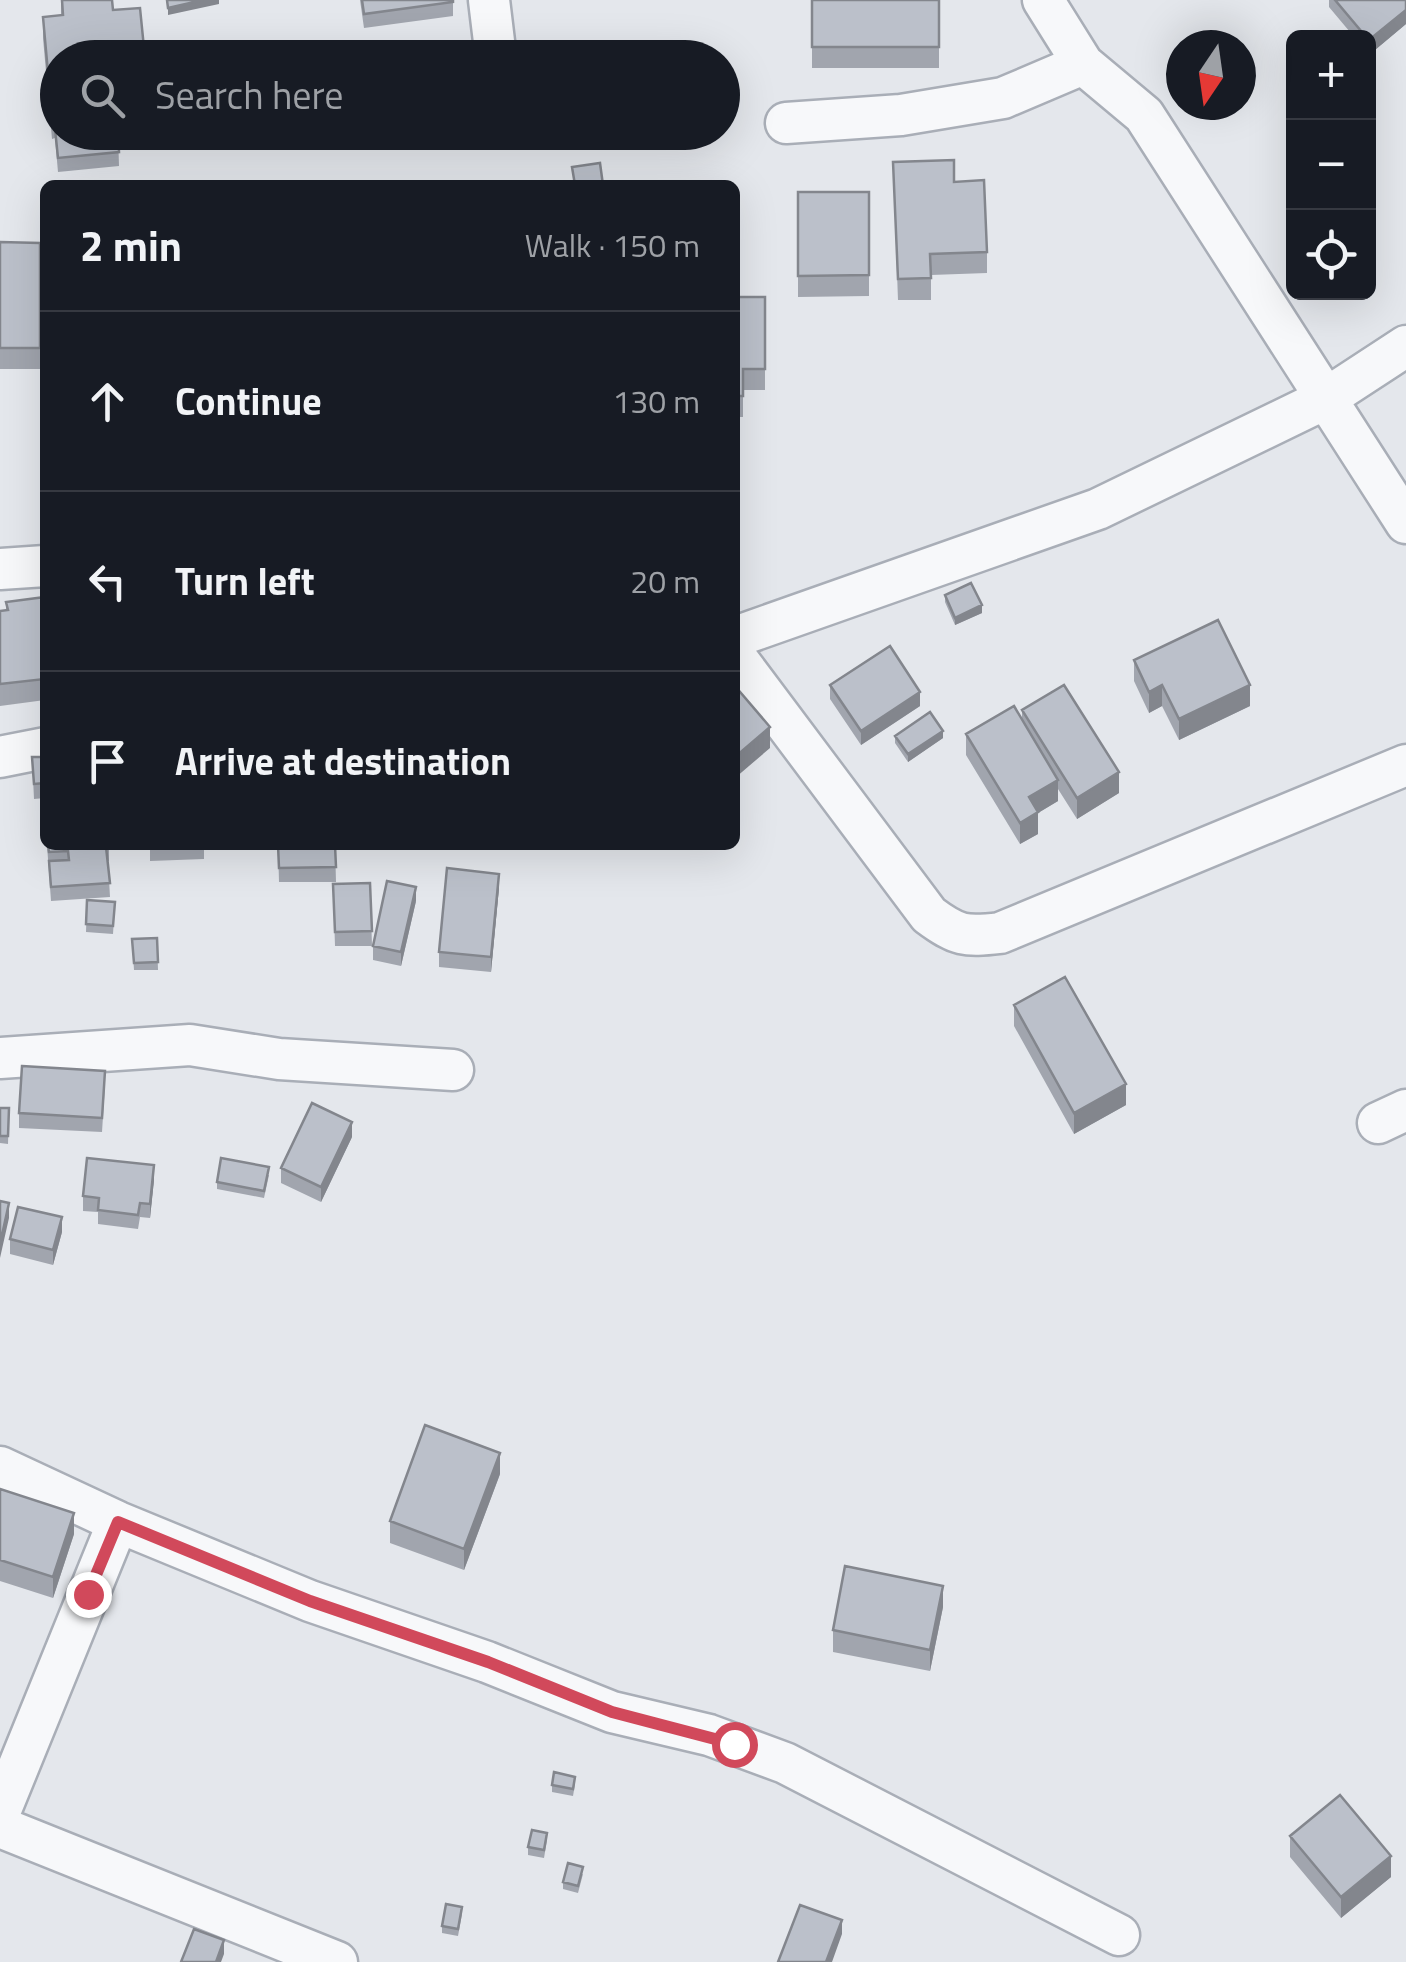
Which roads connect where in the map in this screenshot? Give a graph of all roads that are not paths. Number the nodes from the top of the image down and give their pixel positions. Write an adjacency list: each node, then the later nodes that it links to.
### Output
1 (490, 0): 3 (street)
2 (1043, 0): 4 (street)
3 (494, 40)
4 (1084, 64): 5 (street); 7 (street)
5 (786, 123)
6 (1406, 346): 7 (street)
7 (1325, 399): 8 (street); 11 (street)
8 (1406, 523)
9 (40, 566): 10 (street)
10 (0, 569)
11 (740, 635)
12 (740, 663): 15 (street)
13 (40, 749): 14 (street)
14 (0, 757)
15 (1406, 765)
16 (0, 1058): 17 (street)
17 (453, 1070)
18 (0, 1467): 19 (street)
19 (118, 1522): 20 (street); 22 (street)
20 (0, 1812)
21 (0, 1827): 23 (street)
22 (1119, 1935)
23 (337, 1962)

